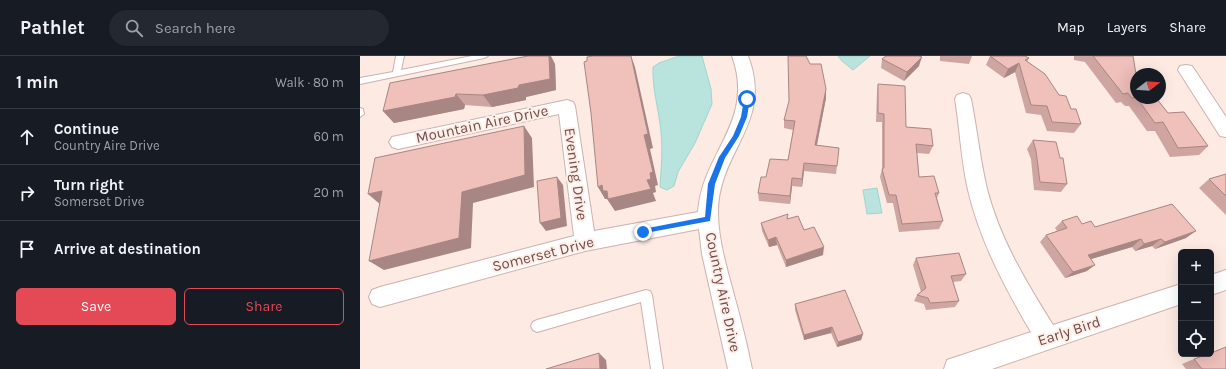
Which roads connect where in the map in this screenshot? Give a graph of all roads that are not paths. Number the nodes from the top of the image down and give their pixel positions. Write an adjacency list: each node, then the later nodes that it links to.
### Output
1 (400, 56): 5 (lane)
2 (484, 56): 5 (lane)
3 (740, 56): 11 (street, Country Aire Drive)
4 (1186, 70): 9 (street)
5 (396, 74): 6 (lane)
6 (360, 81)
7 (963, 99): 18 (street)
8 (567, 106): 10 (street, Mountain Aire Drive); 12 (street, Evening Drive)
9 (1226, 131)
10 (398, 142)
11 (708, 219): 12 (street, Somerset Drive); 20 (street, Country Aire Drive)
12 (585, 242): 16 (street, Somerset Drive)
13 (1226, 280): 14 (street)
14 (1214, 284)
15 (1178, 295): 18 (street, Early Bird)
16 (380, 297)
17 (537, 326): 19 (lane)
18 (1048, 338): 21 (street, Early Bird)
19 (657, 369)
20 (740, 369)
21 (956, 369)

